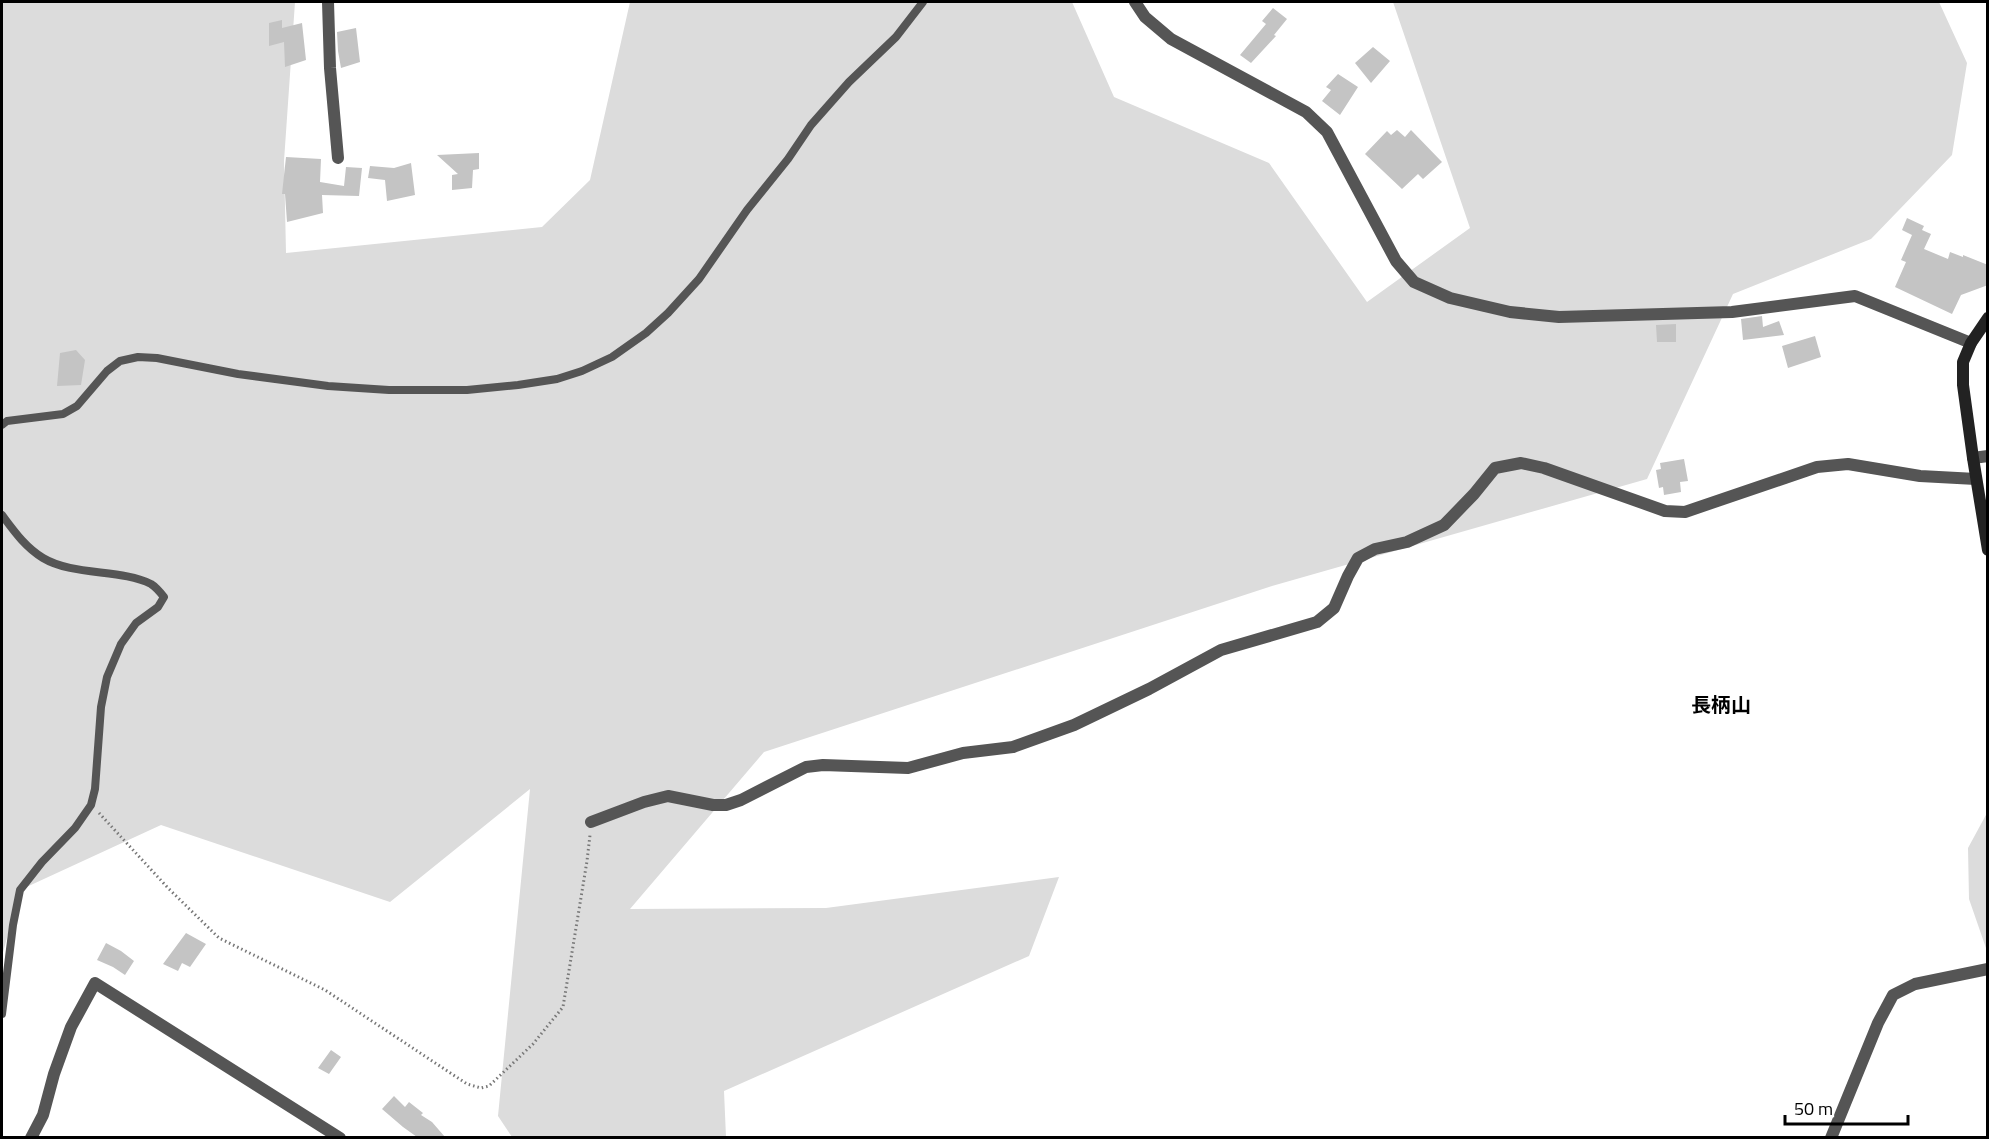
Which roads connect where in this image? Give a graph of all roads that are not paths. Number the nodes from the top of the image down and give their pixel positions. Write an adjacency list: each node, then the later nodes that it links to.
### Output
1 (328, 2): 4 (street)
2 (924, 2): 7 (lane)
3 (1135, 2): 6 (street)
4 (338, 158)
5 (1988, 318): 6 (street)
6 (1971, 343): 9 (street)
7 (2, 425)
8 (1988, 456): 9 (street)
9 (1973, 458): 10 (street)
10 (1976, 479): 12 (street); 13 (street)
11 (2, 515): 15 (lane)
12 (1988, 550)
13 (591, 822)
14 (1988, 969): 18 (street)
15 (2, 1014)
16 (31, 1137): 17 (street)
17 (340, 1137)
18 (1832, 1137)

